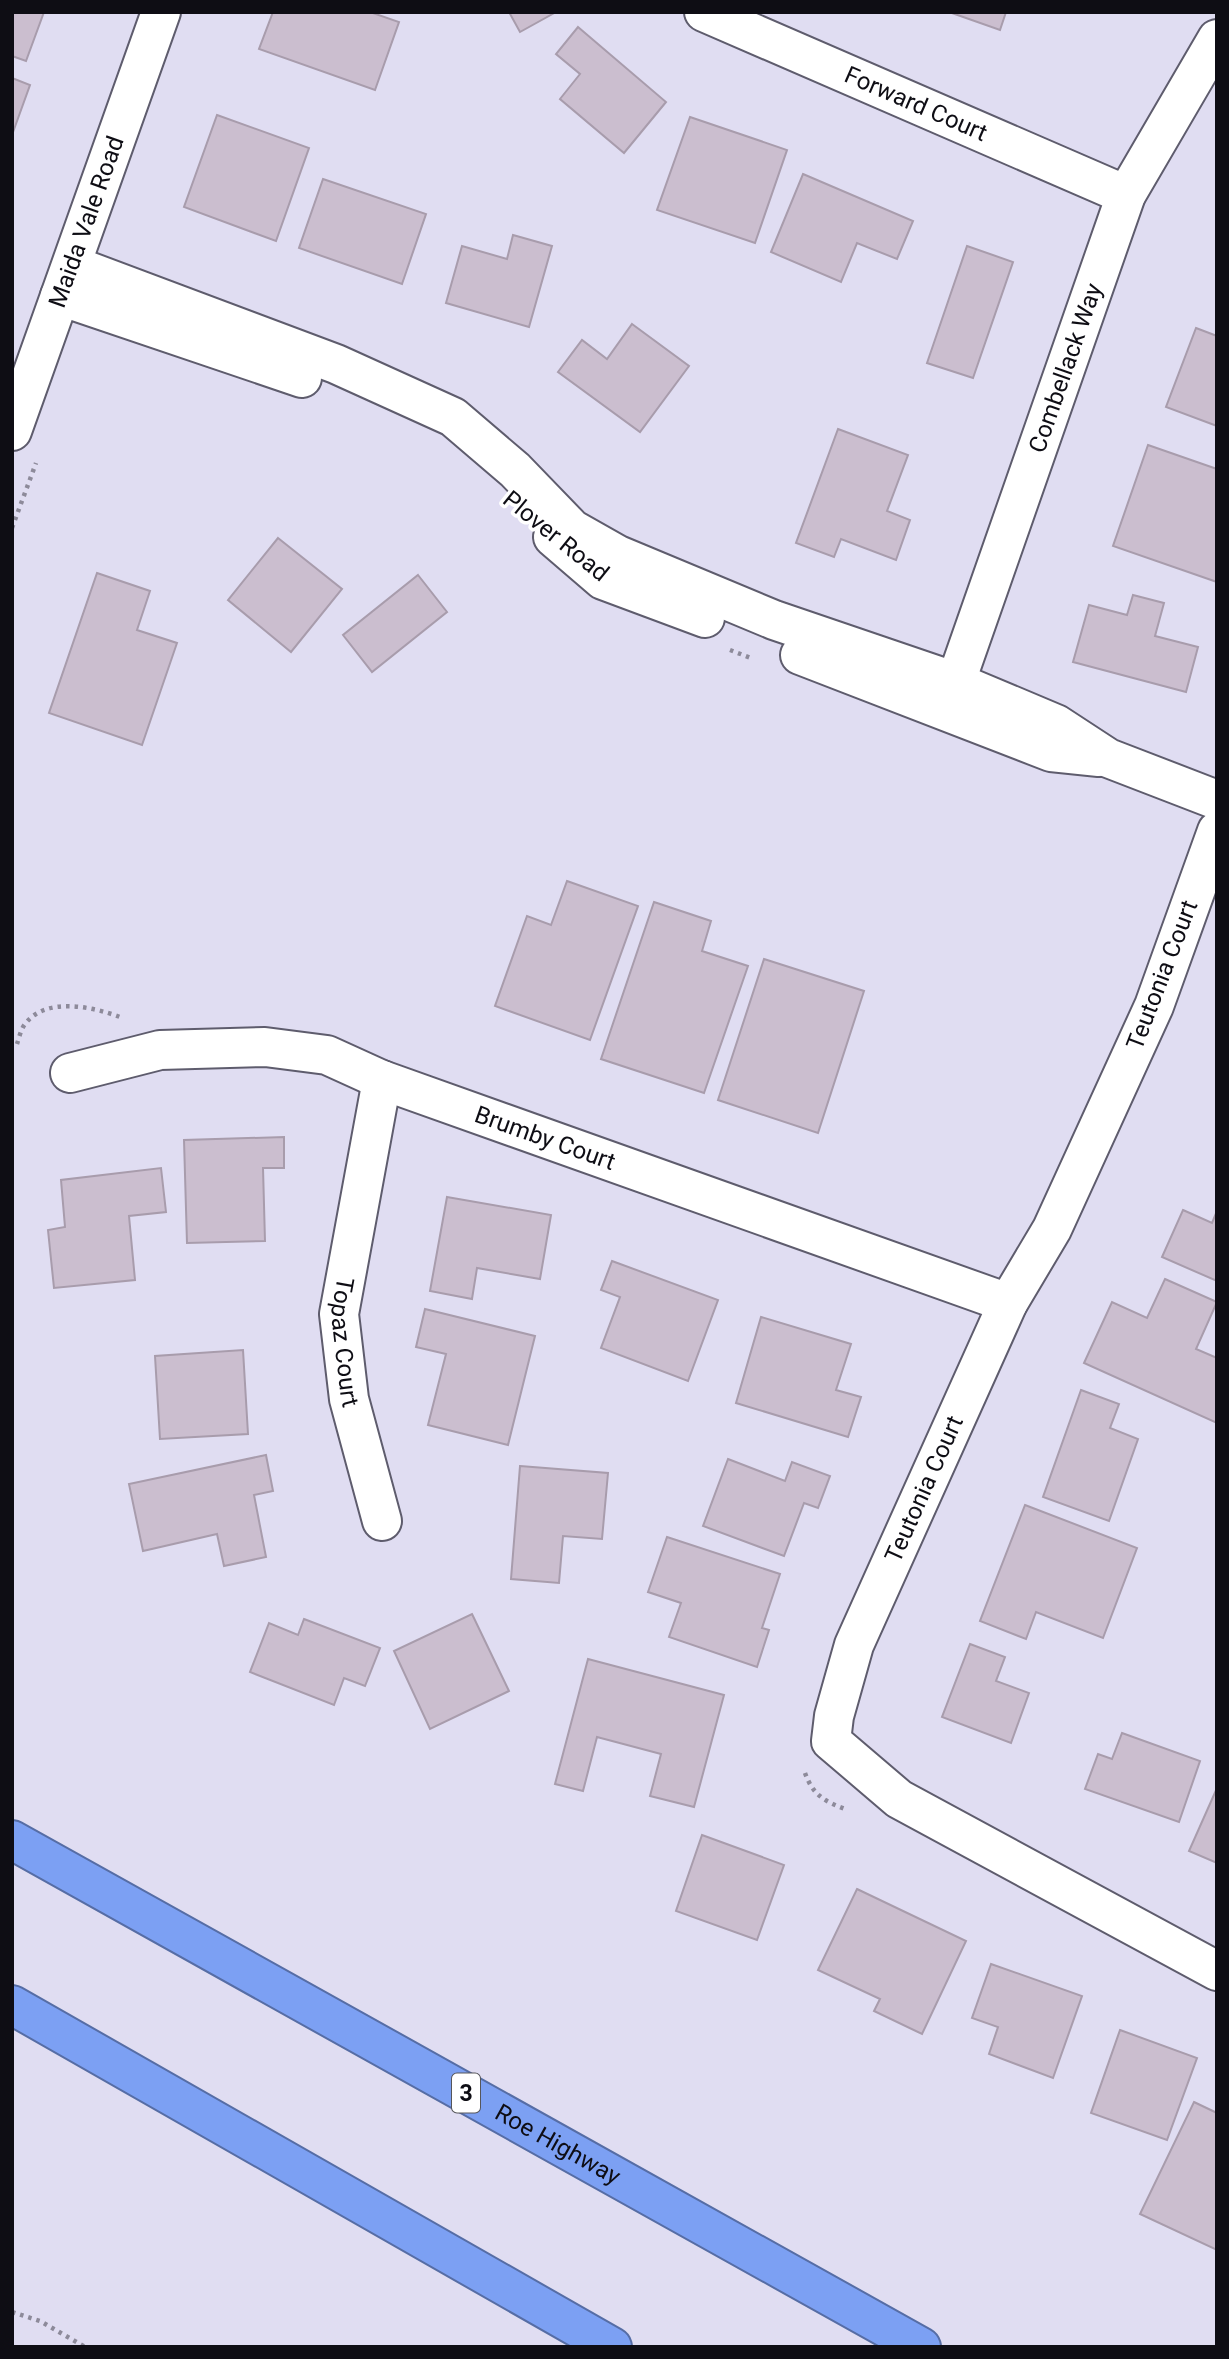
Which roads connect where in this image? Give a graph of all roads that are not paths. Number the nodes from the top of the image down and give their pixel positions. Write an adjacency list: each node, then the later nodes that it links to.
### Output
1 (161, 12): 5 (street, Maida Vale Road)
2 (704, 12): 4 (street, Forward Court)
3 (1217, 39): 4 (street, Combellack Way)
4 (1126, 195): 7 (street, Combellack Way)
5 (66, 281): 6 (street, Maida Vale Road); 7 (street, Plover Road)
6 (12, 431)
7 (951, 697): 8 (street, Plover Road)
8 (1217, 800)
9 (1217, 831): 12 (street, Teutonia Court)
10 (70, 1073): 11 (street, Brumby Court)
11 (382, 1080): 12 (street, Brumby Court); 13 (street, Topaz Court)
12 (1008, 1303): 15 (street, Teutonia Court)
13 (382, 1521)
14 (12, 1840): 18 (highway, Roe Highway / 3)
15 (1217, 1971)
16 (12, 2005): 17 (highway)
17 (612, 2347)
18 (920, 2347)

